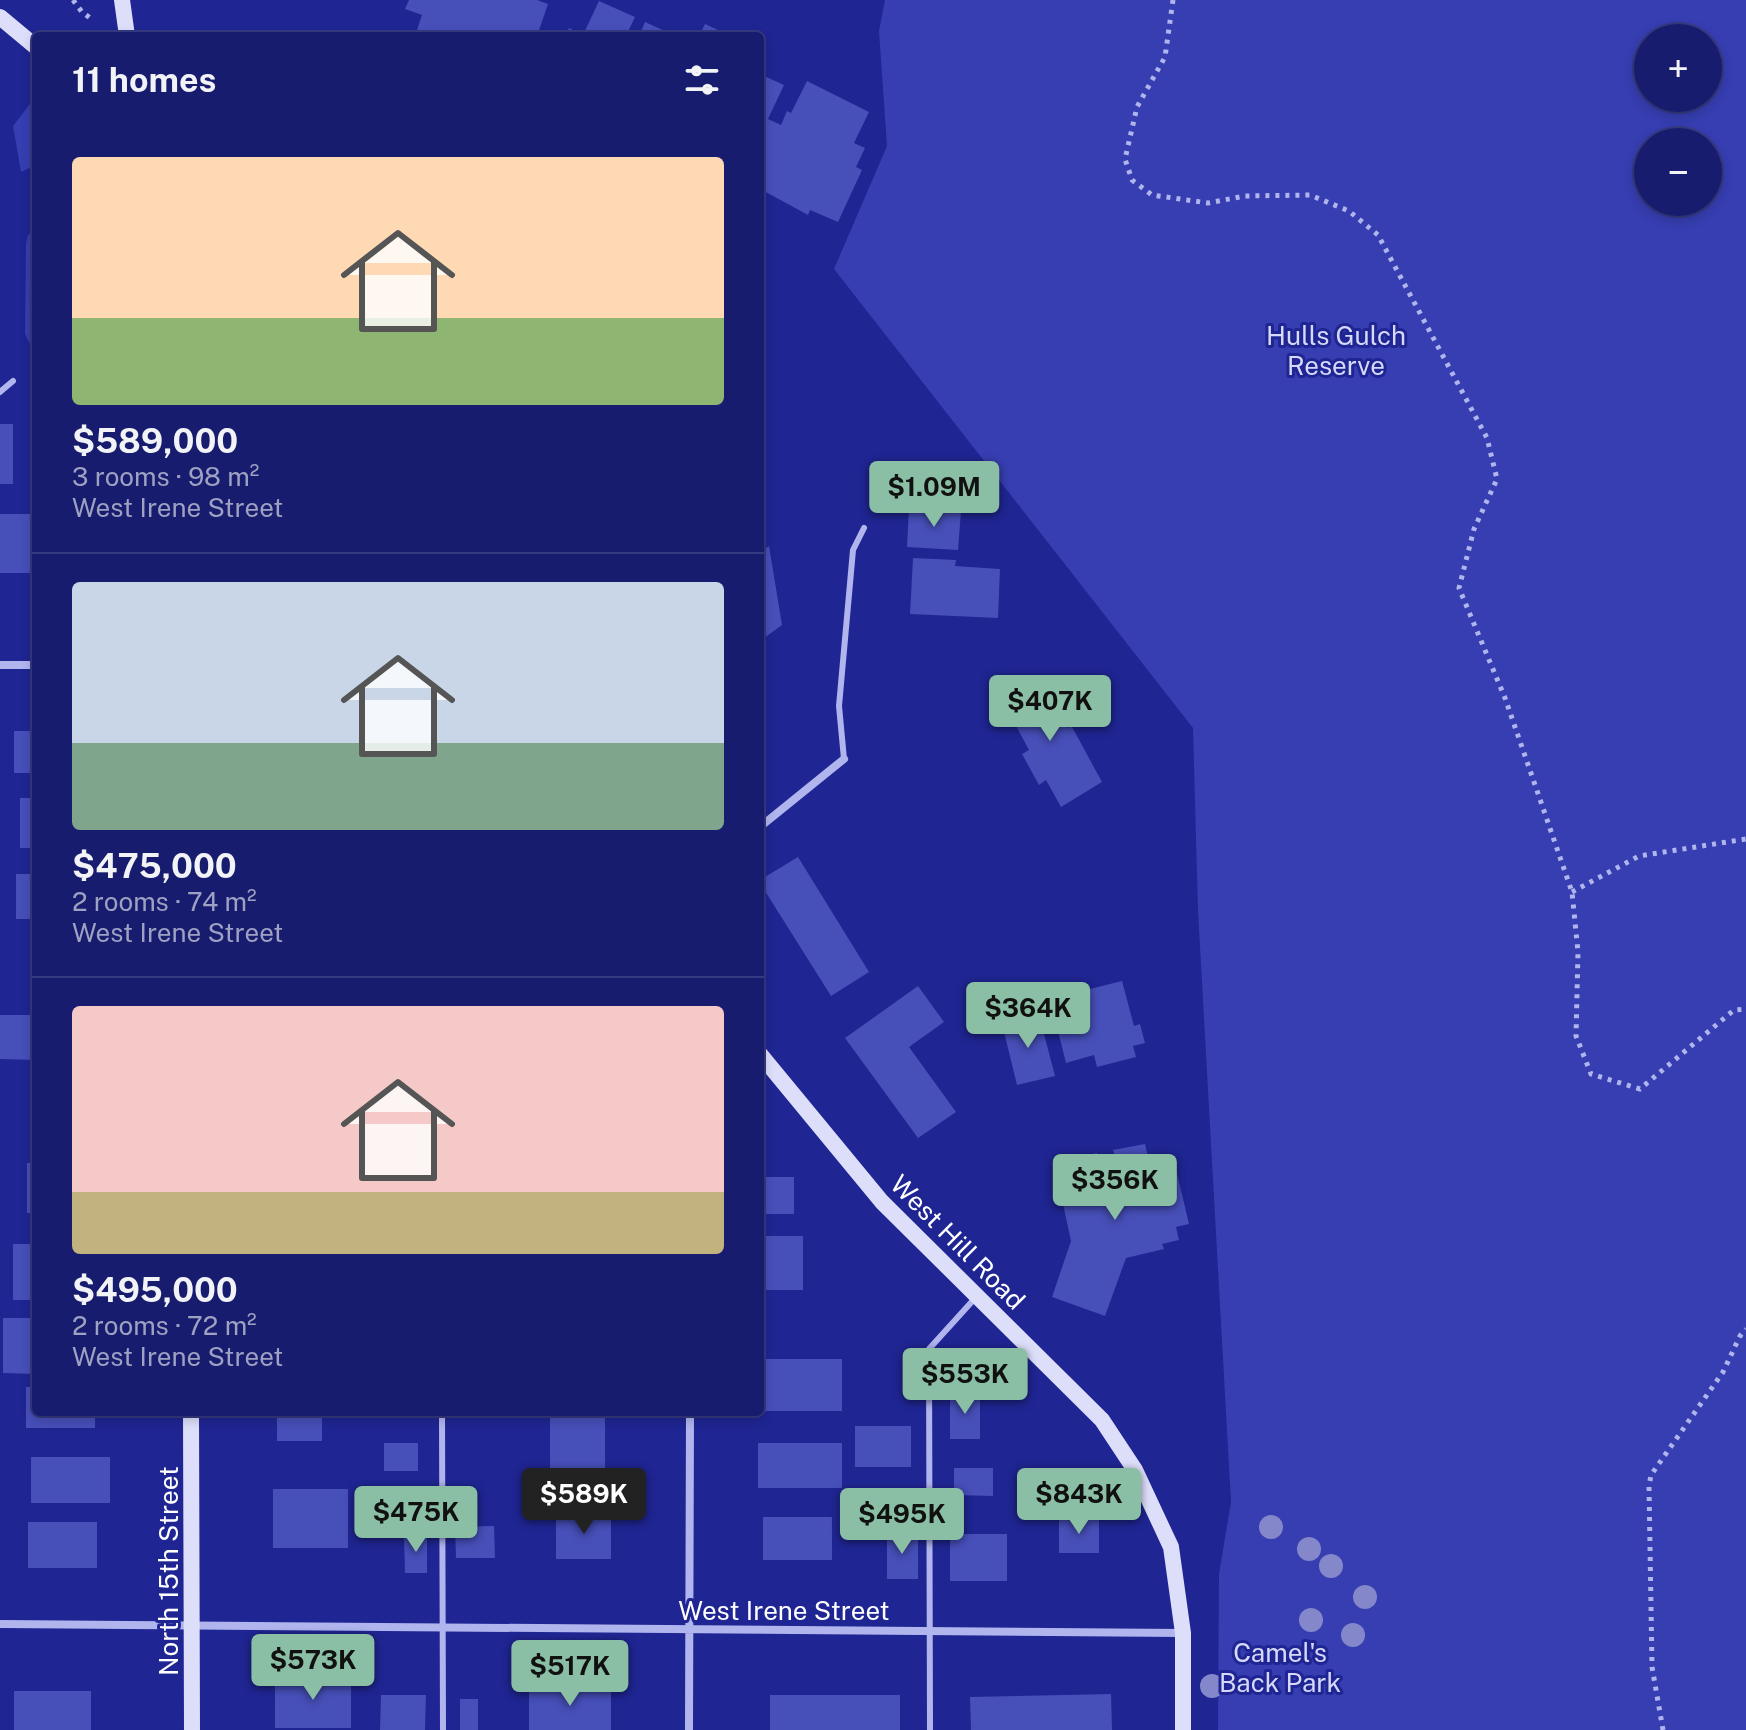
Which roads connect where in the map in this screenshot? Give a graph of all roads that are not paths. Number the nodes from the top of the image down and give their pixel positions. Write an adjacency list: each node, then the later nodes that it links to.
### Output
1 (122, 0): 3 (street)
2 (0, 17): 4 (street)
3 (126, 32)
4 (32, 44)
5 (13, 381): 6 (lane)
6 (0, 392)
7 (864, 528): 10 (lane)
8 (0, 665): 9 (street)
9 (32, 665)
10 (844, 759): 11 (street)
11 (764, 824)
12 (764, 1059): 13 (street, West Hill Road)
13 (977, 1296): 21 (lane); 22 (street, West Hill Road)
14 (191, 1416): 18 (street, North 15th Street)
15 (442, 1416): 19 (lane)
16 (690, 1416): 20 (street)
17 (0, 1624): 18 (street, West Irene Street)
18 (192, 1626): 19 (street, West Irene Street); 23 (street, North 15th Street)
19 (443, 1627): 20 (street, West Irene Street); 24 (lane)
20 (689, 1629): 21 (street, West Irene Street); 25 (street)
21 (930, 1631): 22 (street, West Irene Street); 26 (lane)
22 (1183, 1633): 27 (street, West Hill Road)
23 (192, 1730)
24 (443, 1730)
25 (689, 1730)
26 (930, 1730)
27 (1183, 1730)

